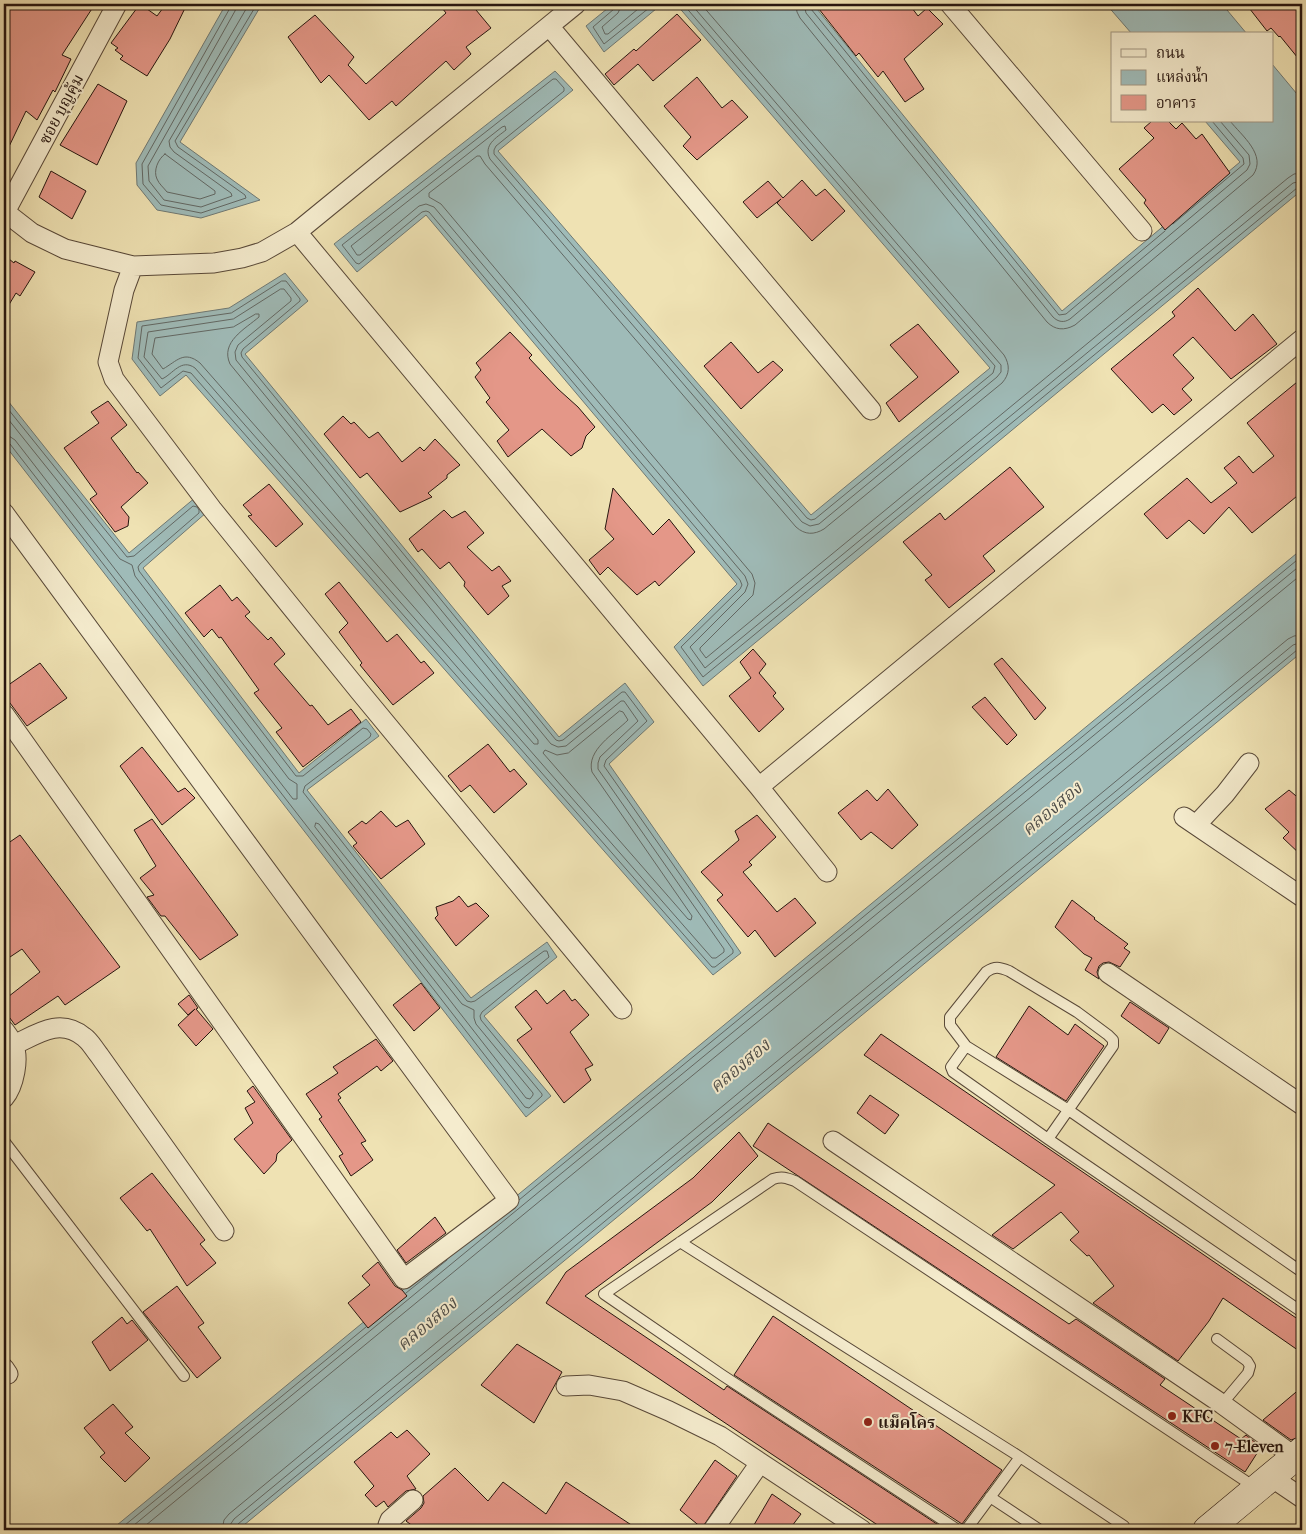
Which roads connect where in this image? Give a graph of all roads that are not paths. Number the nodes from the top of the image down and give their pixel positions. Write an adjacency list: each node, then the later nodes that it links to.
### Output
1 (118, 4): 5 (street, ซอย บุญคุ้ม)
2 (576, 4): 4 (street)
3 (950, 4): 6 (street)
4 (550, 26): 7 (street); 10 (street)
5 (4, 213): 8 (street)
6 (1142, 231)
7 (297, 232): 8 (street); 14 (street)
8 (133, 266): 18 (street)
9 (1302, 339): 14 (street)
10 (871, 410)
11 (4, 513): 12 (street)
12 (4, 714)
13 (1249, 763): 16 (street)
14 (759, 787): 15 (street)
15 (827, 872)
16 (1302, 897)
17 (1108, 973): 22 (street)
18 (622, 1009)
19 (9, 1037): 21 (street); 27 (street)
20 (966, 1046): 23 (lane); 23 (lane); 24 (lane)
21 (4, 1098)
22 (1302, 1105)
23 (1067, 1109): 24 (lane); 29 (lane)
24 (1048, 1139): 30 (lane)
25 (4, 1141): 32 (lane)
26 (833, 1141): 34 (street)
27 (224, 1231)
28 (680, 1242): 36 (lane); 38 (lane); 45 (lane)
29 (1302, 1272)
30 (1302, 1312)
31 (1217, 1339): 34 (lane)
32 (184, 1376)
33 (566, 1386): 37 (street)
34 (1222, 1404): 35 (street)
35 (1299, 1454): 38 (street)
36 (1020, 1457): 39 (lane); 48 (lane)
37 (760, 1463): 42 (street); 44 (street)
38 (1264, 1483): 40 (street); 49 (street)
39 (990, 1497): 46 (lane); 47 (lane)
40 (1302, 1498)
41 (413, 1500): 43 (street)
42 (852, 1528)
43 (390, 1530)
44 (713, 1530)
45 (958, 1530)
46 (966, 1530)
47 (1040, 1530)
48 (1120, 1530)
49 (1207, 1530)

